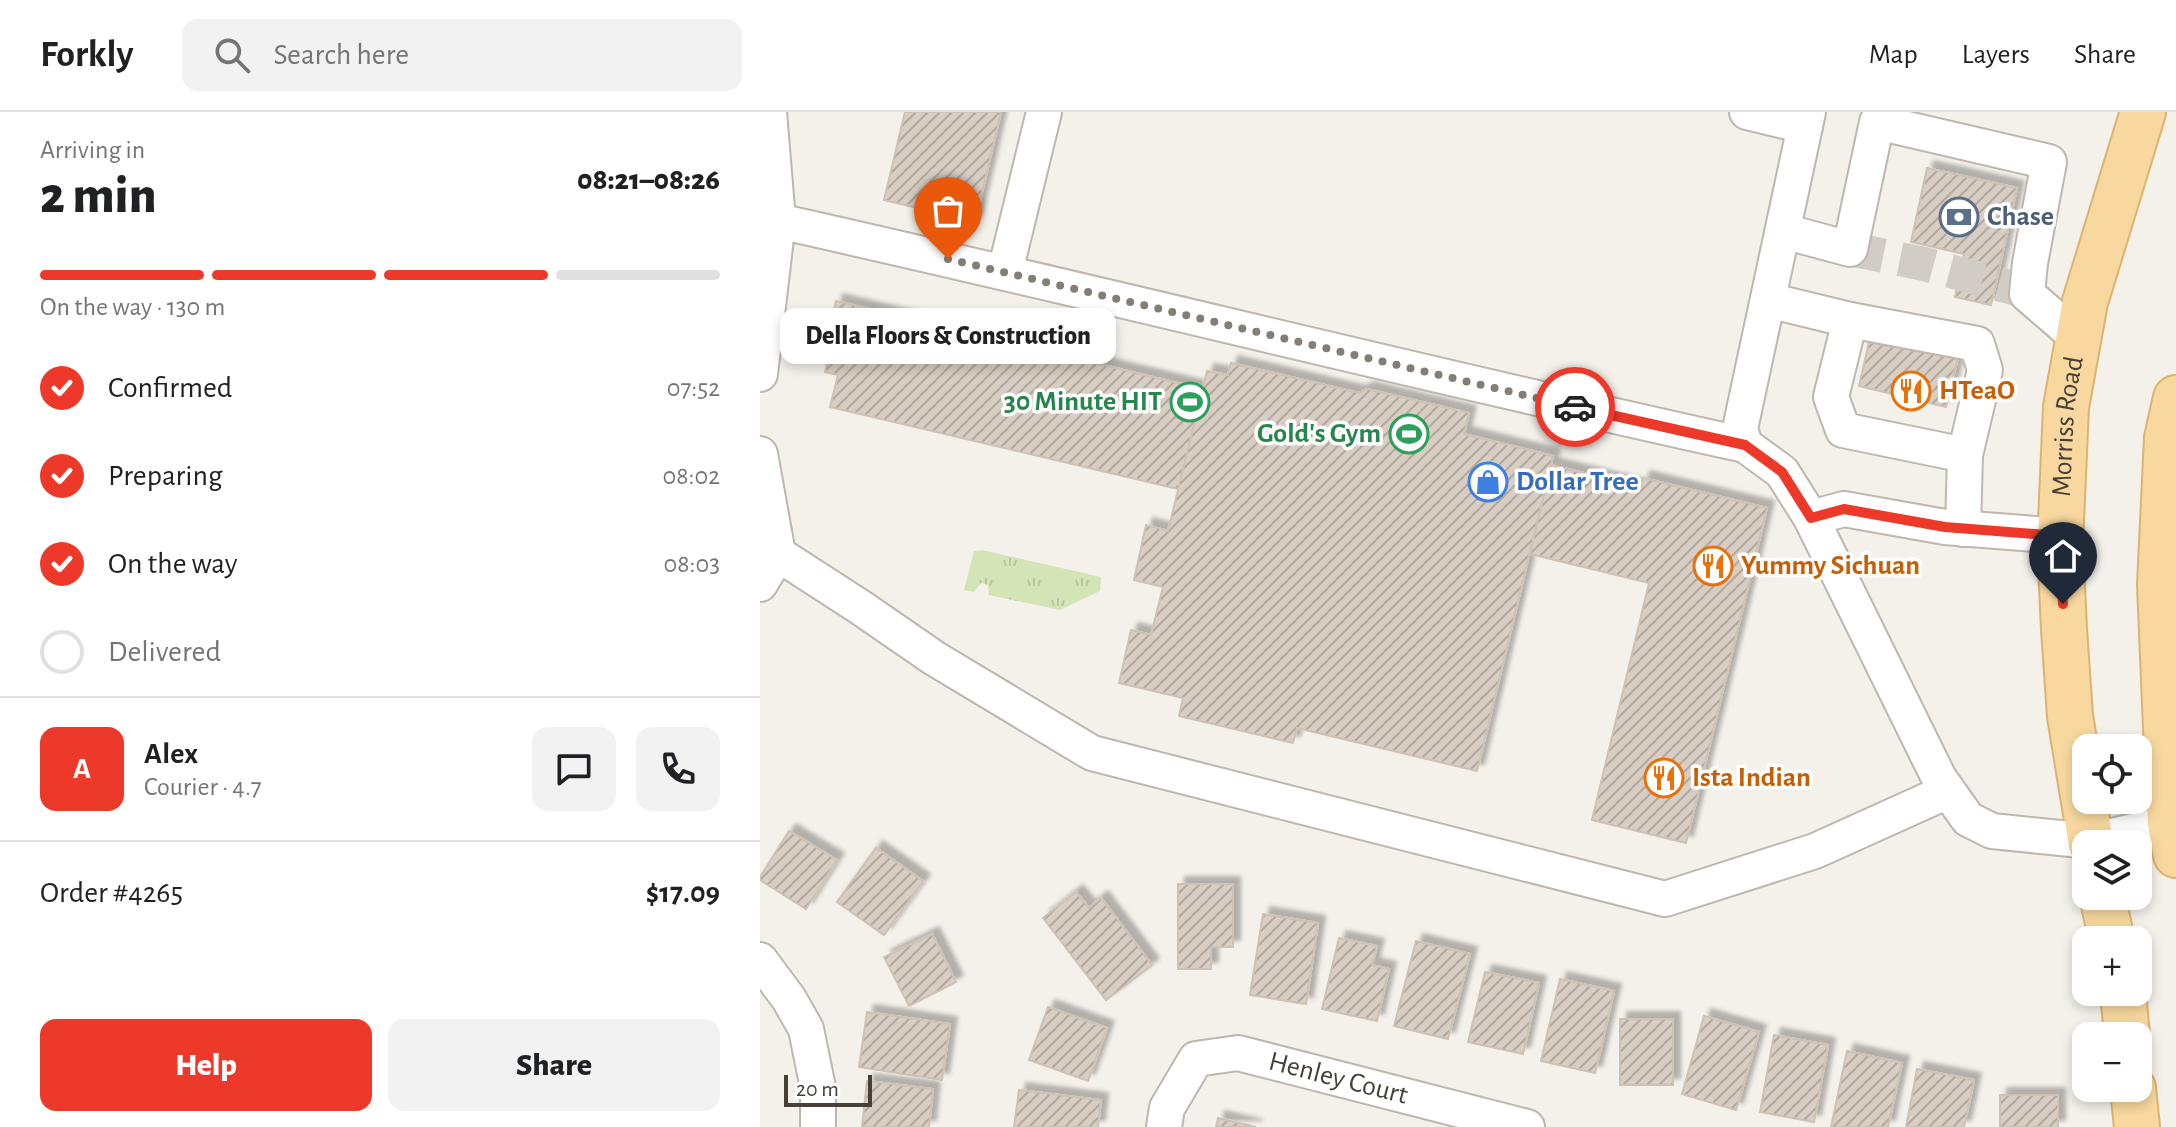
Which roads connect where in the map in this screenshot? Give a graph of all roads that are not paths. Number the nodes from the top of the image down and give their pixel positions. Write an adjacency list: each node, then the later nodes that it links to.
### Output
1 (769, 112): 8 (street)
2 (1044, 112): 10 (street)
3 (1747, 112): 7 (street)
4 (2143, 112): 13 (main road, Morriss Road)
5 (2169, 112): 6 (main road)
6 (2176, 114)
7 (1807, 119): 9 (street)
8 (769, 220): 10 (street); 14 (street)
9 (1783, 231): 11 (street); 13 (street)
10 (1005, 272): 16 (street)
11 (1768, 300): 12 (street); 16 (street)
12 (1850, 320): 18 (street); 18 (street)
13 (2078, 338): 21 (main road, Morriss Road)
14 (760, 374)
15 (2176, 398): 26 (main road)
16 (1745, 445): 19 (street)
17 (760, 454): 22 (street)
18 (1965, 455): 20 (street)
19 (1811, 518): 20 (street); 24 (street)
20 (1963, 529): 21 (street)
21 (2061, 536): 25 (main road, Morriss Road)
22 (778, 554): 23 (street); 24 (street)
23 (760, 584)
24 (1948, 791): 28 (street)
25 (2088, 830)
26 (2174, 833): 27 (street)
27 (2152, 835)
28 (2072, 840)
29 (760, 960): 31 (street)
30 (2134, 1102): 34 (main road)
31 (818, 1127)
32 (1164, 1127): 33 (street, Henley Court)
33 (1527, 1127)
34 (2137, 1127)

